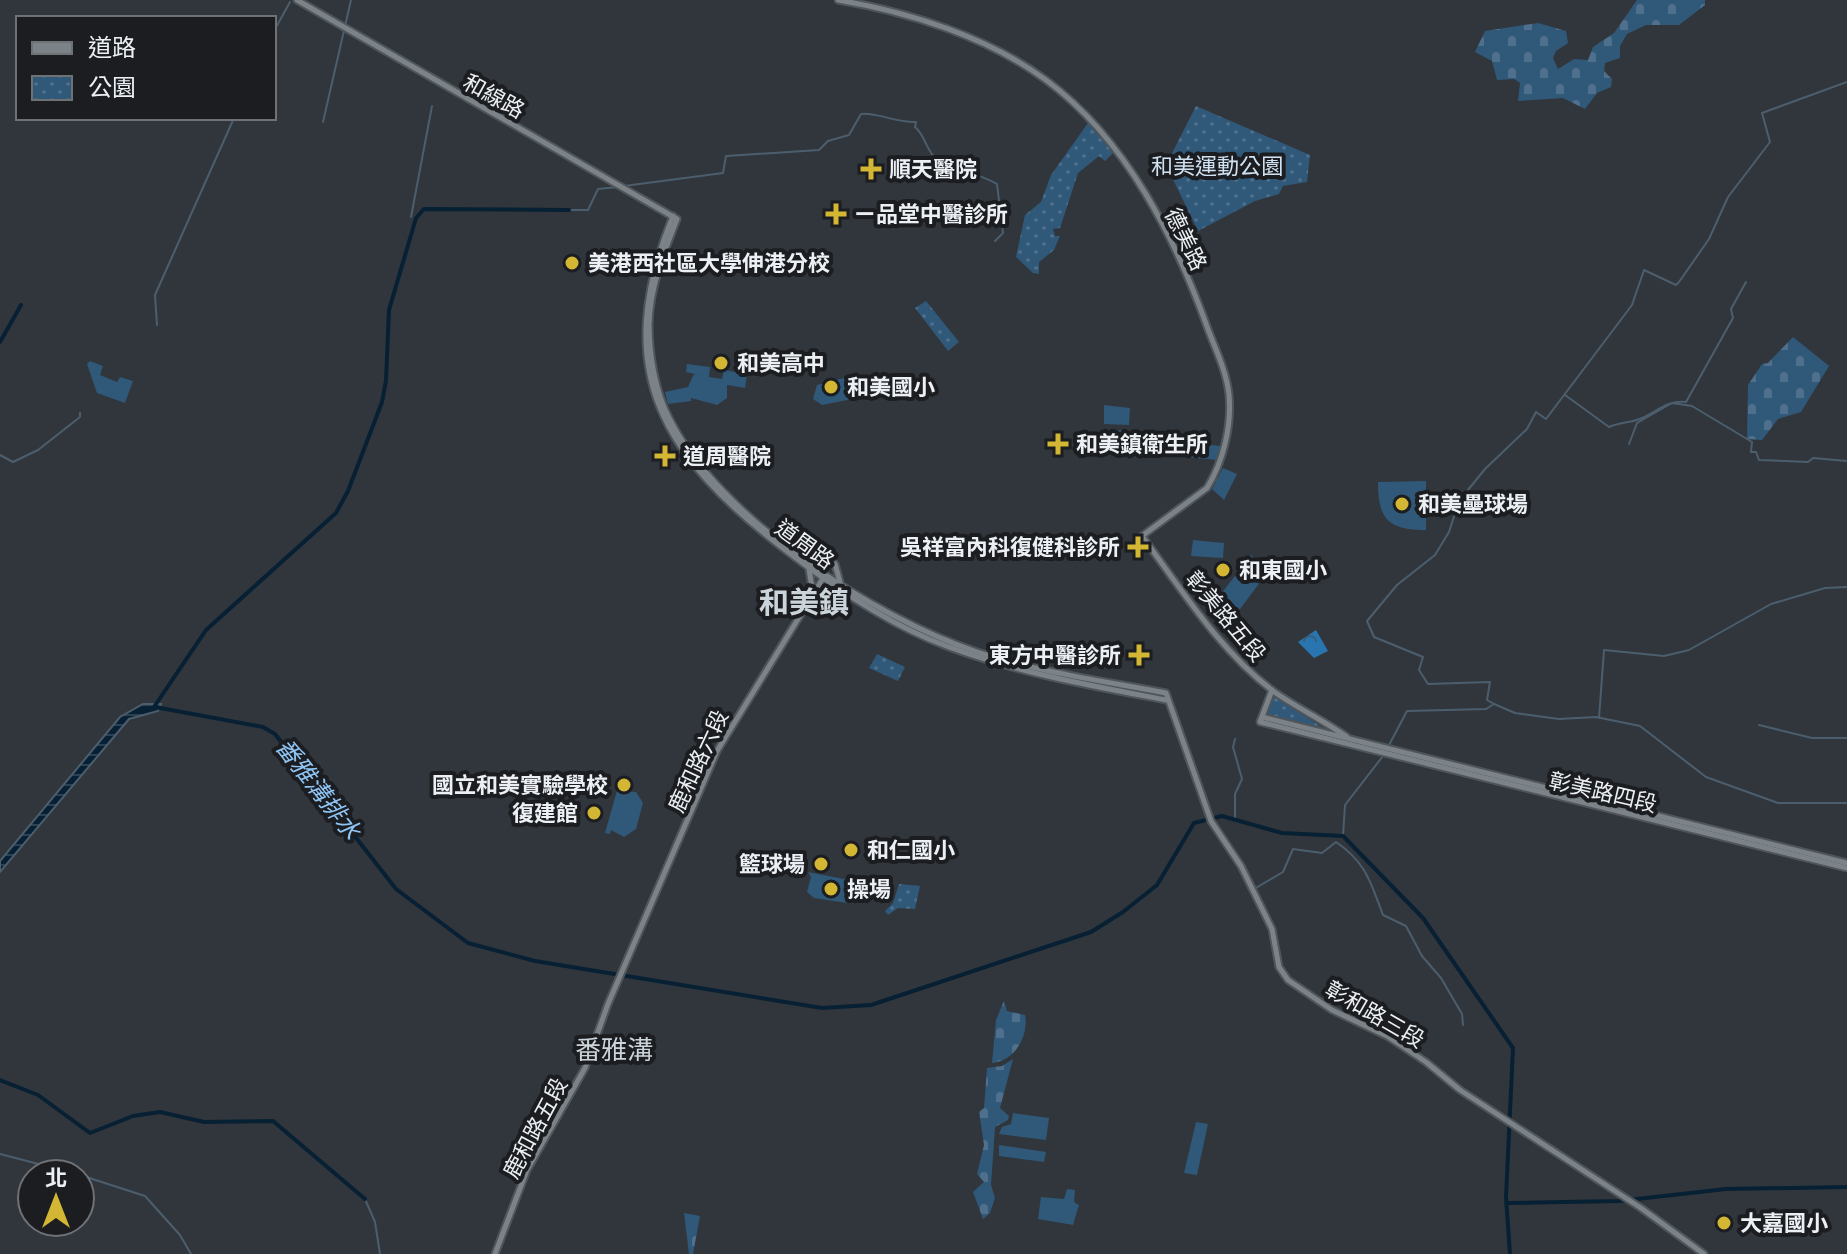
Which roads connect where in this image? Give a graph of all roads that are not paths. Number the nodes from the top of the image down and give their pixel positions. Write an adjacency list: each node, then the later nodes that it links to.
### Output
1 (297, 0): 3 (main road, 和線路)
2 (838, 0): 4 (main road, 德美路)
3 (675, 218): 6 (main road, 道周路); 7 (main road, 道周路)
4 (1142, 536): 10 (main road, 彰美路五段)
5 (835, 564): 8 (main road)
6 (809, 568): 7 (main road, 道周路); 9 (main road)
7 (824, 576): 8 (main road, 道周路); 9 (main road, 鹿和路六段)
8 (841, 586): 9 (main road); 11 (main road, 道周路)
9 (813, 594): 16 (main road, 鹿和路六段)
10 (1272, 689): 12 (main road, 彰美路五段); 13 (main road)
11 (1166, 697): 18 (main road, 彰和路三段)
12 (1261, 720): 13 (main road); 14 (main road)
13 (1347, 737): 14 (main road)
14 (1354, 741): 15 (main road, 彰美路四段)
15 (1847, 866)
16 (621, 973): 17 (main road, 鹿和路五段)
17 (495, 1254)
18 (1704, 1254)

